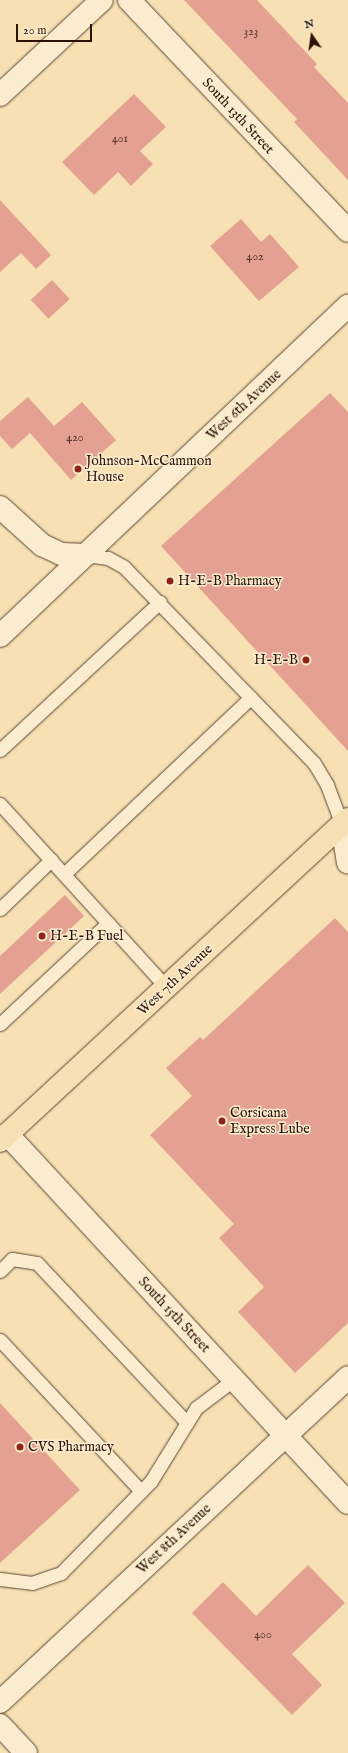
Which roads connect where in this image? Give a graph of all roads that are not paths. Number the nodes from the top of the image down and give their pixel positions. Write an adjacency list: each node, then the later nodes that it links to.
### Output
1 (102, 0): 3 (street)
2 (129, 0): 4 (street, South 13th Street)
3 (0, 95)
4 (348, 231)
5 (348, 306): 7 (street, West 6th Avenue)
6 (0, 507): 7 (street)
7 (86, 555): 8 (lane); 9 (street, West 6th Avenue)
8 (160, 602): 10 (lane); 11 (lane)
9 (0, 636)
10 (251, 697): 13 (lane); 16 (lane)
11 (0, 750)
12 (0, 804): 14 (lane)
13 (345, 822): 15 (street); 19 (main road, West 7th Avenue)
14 (51, 860): 16 (lane); 17 (lane)
15 (348, 863)
16 (64, 874): 18 (lane)
17 (0, 908)
18 (108, 923): 19 (lane); 20 (lane)
19 (167, 988): 21 (main road, West 7th Avenue)
20 (0, 1024)
21 (2, 1134): 25 (street, South 15th Street)
22 (0, 1271): 26 (lane)
23 (0, 1340): 28 (lane)
24 (348, 1377): 27 (street, West 8th Avenue)
25 (233, 1380): 26 (lane); 27 (street, South 15th Street)
26 (187, 1423): 28 (lane)
27 (284, 1435): 29 (street, South 15th Street); 31 (street, West 8th Avenue)
28 (142, 1491): 30 (lane)
29 (348, 1503)
30 (0, 1579)
31 (0, 1702)
32 (0, 1725): 33 (street)
33 (26, 1753)

